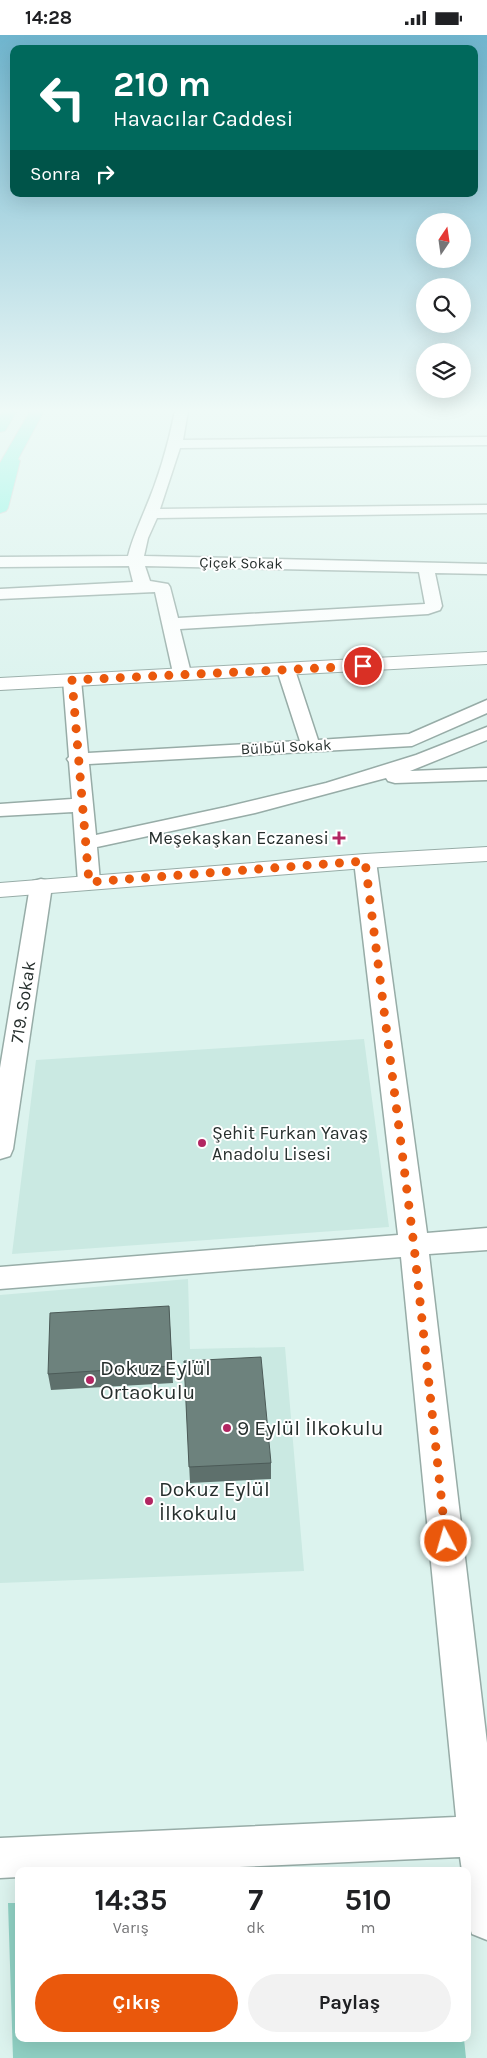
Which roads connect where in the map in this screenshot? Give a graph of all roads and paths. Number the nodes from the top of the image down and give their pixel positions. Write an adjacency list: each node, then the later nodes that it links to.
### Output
1 (154, 505): 3 (street)
2 (487, 509): 3 (street)
3 (151, 514): 4 (street)
4 (135, 561): 5 (street, Çiçek Sokak); 6 (street, Çiçek Sokak); 8 (street)
5 (0, 563)
6 (426, 567): 7 (street, Çiçek Sokak); 10 (street)
7 (487, 569)
8 (143, 587): 9 (street); 10 (street)
9 (0, 594)
10 (170, 623): 13 (street)
11 (487, 659): 12 (street)
12 (286, 670): 13 (street); 18 (street)
13 (182, 673): 14 (street)
14 (72, 680): 15 (street); 19 (street)
15 (0, 684)
16 (487, 706): 18 (street, Bülbül Sokak)
17 (487, 733): 21 (street)
18 (311, 746): 19 (street, Bülbül Sokak)
19 (77, 759): 22 (street)
20 (487, 774): 21 (street)
21 (370, 777): 24 (street)
22 (82, 805): 23 (street); 24 (street)
23 (0, 810)
24 (85, 843): 27 (street)
25 (487, 854): 26 (street)
26 (365, 861): 27 (street); 32 (street)
27 (89, 882): 28 (street)
28 (41, 886): 29 (street); 30 (street, 719. Sokak)
29 (0, 889)
30 (0, 1149)
31 (487, 1239): 32 (street)
32 (414, 1246): 33 (street); 34 (street)
33 (0, 1278)
34 (477, 1836): 35 (street); 36 (street)
35 (0, 1858)
36 (487, 1919)

